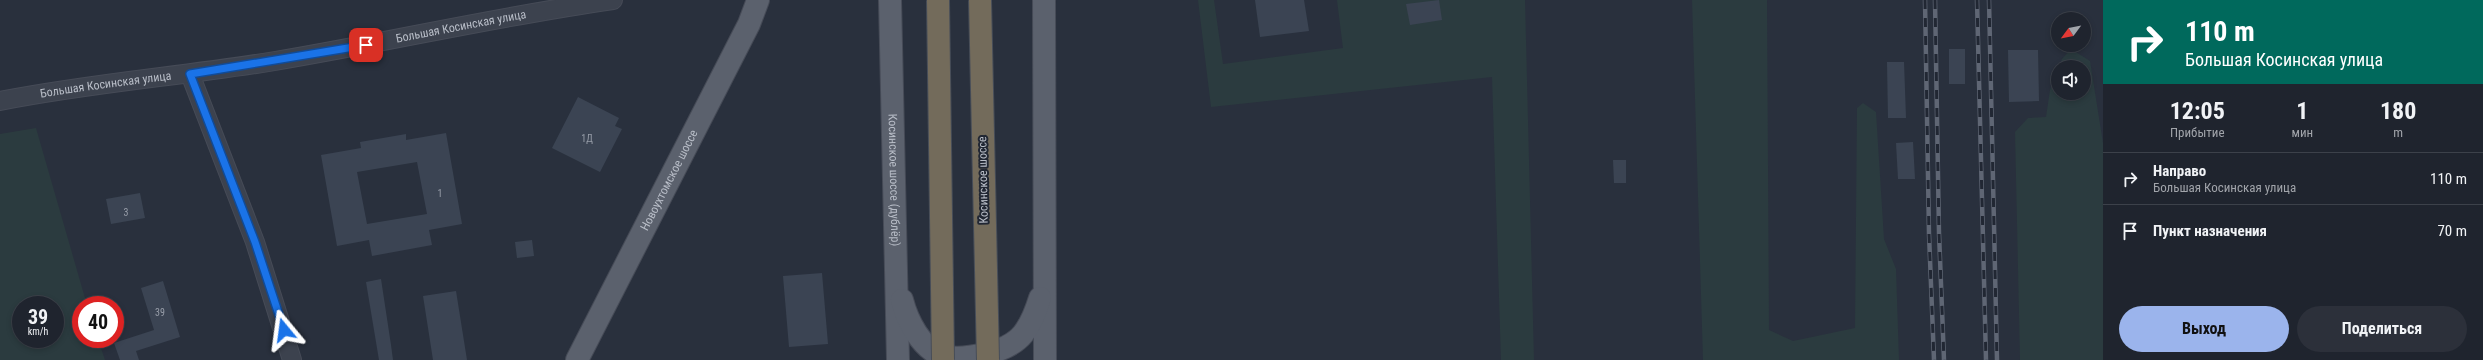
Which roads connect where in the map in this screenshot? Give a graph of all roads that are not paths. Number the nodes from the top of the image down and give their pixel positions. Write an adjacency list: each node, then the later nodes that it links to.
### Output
1 (613, 0): 7 (street, Большая Косинская улица)
2 (758, 0): 14 (main road, Новоухтомское шоссе)
3 (890, 0): 10 (main road, Косинское шоссе (дублёр))
4 (938, 0): 16 (highway, bridge)
5 (980, 0): 17 (highway, Косинское шоссе, bridge)
6 (1044, 0): 11 (main road)
7 (570, 3): 8 (street, Большая Косинская улица)
8 (190, 74): 9 (street, Большая Косинская улица); 13 (street)
9 (0, 101)
10 (898, 284): 11 (main road); 15 (main road, Косинское шоссе (дублёр))
11 (1043, 287): 12 (main road)
12 (1045, 357)
13 (292, 360)
14 (577, 360)
15 (898, 360)
16 (943, 360)
17 (988, 360)

